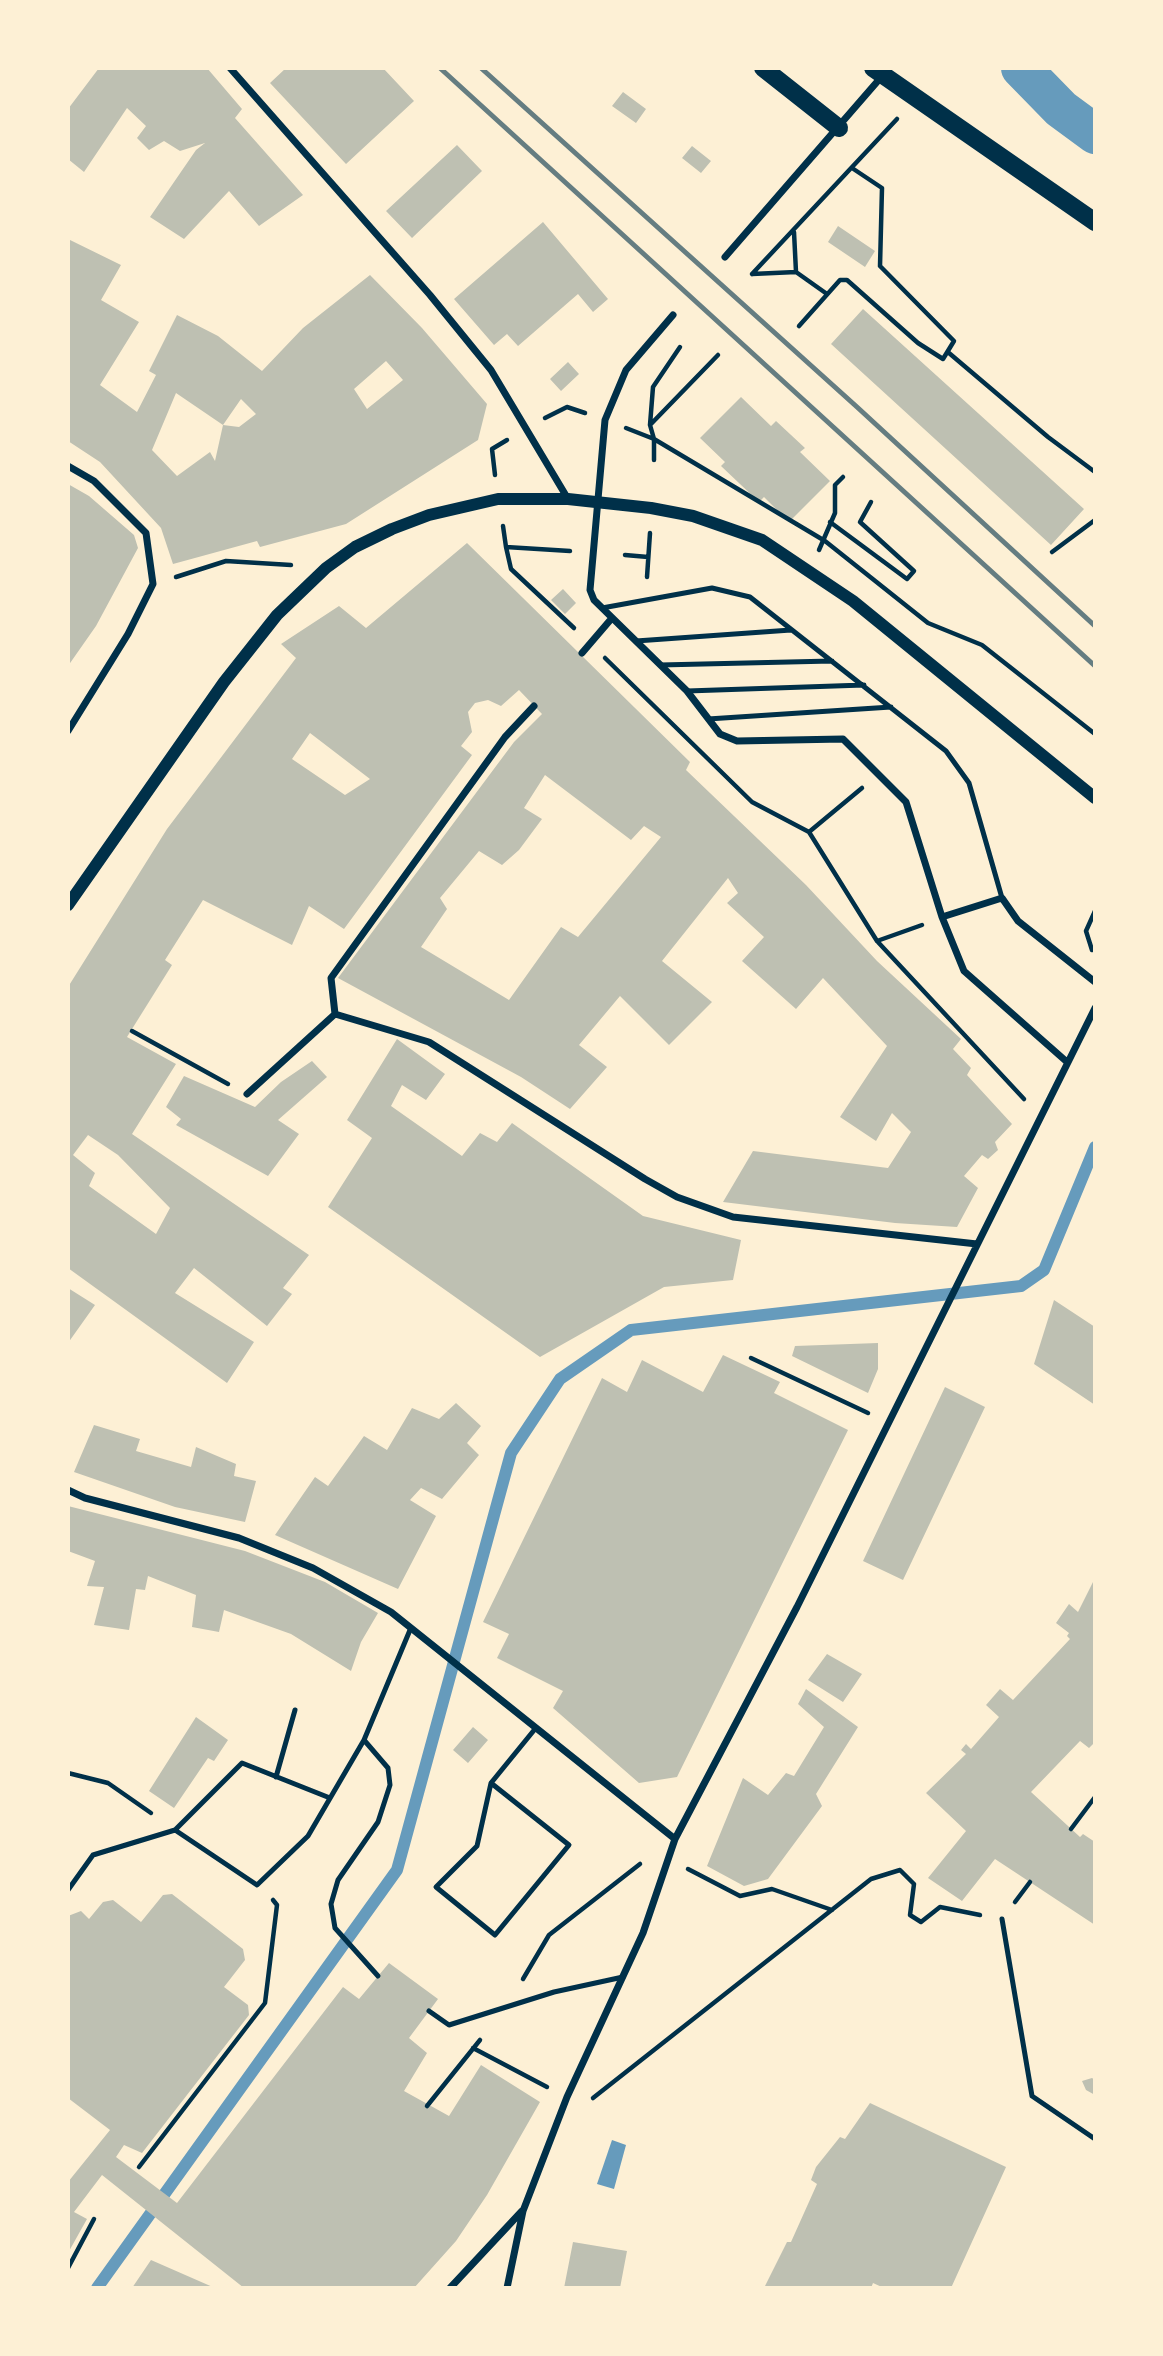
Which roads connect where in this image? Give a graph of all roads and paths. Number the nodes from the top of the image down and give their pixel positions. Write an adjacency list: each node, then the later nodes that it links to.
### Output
1 (230, 68): 24 (street)
2 (763, 68): 5 (main road)
3 (873, 68): 8 (main road)
4 (888, 68): 5 (street)
5 (839, 128): 10 (street)
6 (887, 131): 7 (path)
7 (852, 167): 9 (path); 16 (path)
8 (1095, 222)
9 (794, 232): 11 (path); 11 (path)
10 (724, 257)
11 (796, 272): 12 (path)
12 (827, 294): 14 (path); 16 (path)
13 (673, 315): 25 (street)
14 (799, 326)
15 (683, 343): 18 (path)
16 (949, 353): 22 (path)
17 (718, 355): 18 (path)
18 (650, 425): 19 (path)
19 (654, 439): 20 (path); 30 (path)
20 (654, 460)
21 (68, 466): 52 (street)
22 (1095, 472)
23 (843, 477): 28 (path)
24 (568, 499): 25 (street); 35 (street)
25 (599, 502): 36 (street); 39 (street)
26 (871, 502): 28 (path)
27 (1095, 520): 32 (path)
28 (830, 522): 30 (path)
29 (650, 532): 34 (path)
30 (825, 541): 36 (path); 53 (path)
31 (506, 547): 43 (path)
32 (1052, 552)
33 (625, 555): 34 (path)
34 (649, 557): 38 (path)
35 (326, 568): 37 (path); 58 (street)
36 (807, 569): 55 (street)
37 (179, 576)
38 (646, 600): 39 (lane); 41 (lane)
39 (602, 608): 40 (street)
40 (612, 618): 42 (street); 43 (street)
41 (791, 630): 42 (lane); 45 (lane)
42 (636, 641): 46 (street)
43 (591, 645): 44 (street); 56 (path)
44 (582, 653)
45 (832, 661): 46 (lane); 47 (lane)
46 (660, 665): 48 (street)
47 (863, 685): 48 (lane); 50 (lane)
48 (687, 691): 51 (street)
49 (534, 706): 65 (street)
50 (891, 707): 51 (lane); 57 (lane)
51 (708, 719): 54 (street)
52 (68, 731)
53 (1095, 734)
54 (878, 774): 56 (path); 60 (street)
55 (1095, 798)
56 (809, 832): 61 (path)
57 (1002, 898): 60 (street); 63 (street)
58 (68, 905)
59 (1095, 911): 62 (path)
60 (942, 917): 61 (path); 67 (street)
61 (877, 941): 69 (path)
62 (1095, 959)
63 (1095, 982)
64 (1095, 1008): 67 (street)
65 (335, 1014): 68 (street); 70 (street)
66 (132, 1031): 68 (path)
67 (1067, 1062): 69 (street)
68 (247, 1094)
69 (1040, 1116): 70 (street)
70 (977, 1244): 72 (street)
71 (751, 1358): 72 (path)
72 (888, 1422): 85 (street)
73 (68, 1490): 74 (street)
74 (410, 1630): 76 (street); 77 (lane)
75 (295, 1710): 79 (lane)
76 (535, 1729): 80 (lane); 85 (street)
77 (365, 1740): 82 (lane); 91 (lane)
78 (68, 1773): 84 (path)
79 (276, 1777): 82 (lane); 84 (lane)
80 (491, 1783): 80 (lane)
81 (1095, 1797): 83 (path)
82 (330, 1798): 87 (lane)
83 (1071, 1829)
84 (175, 1830): 87 (lane); 88 (lane)
85 (675, 1839): 86 (street); 93 (path)
86 (667, 1862): 89 (path); 92 (street)
87 (257, 1885): 100 (path)
88 (68, 1890)
89 (833, 1910): 90 (path); 98 (path)
90 (1002, 1919): 99 (lane)
91 (378, 1976)
92 (623, 1977): 93 (lane); 98 (street)
93 (506, 2008): 94 (lane); 95 (path)
94 (429, 2011)
95 (472, 2048): 96 (path); 97 (path)
96 (522, 2075)
97 (427, 2106)
98 (554, 2128): 101 (street)
99 (1095, 2139)
100 (139, 2167)
101 (523, 2211): 104 (street); 105 (street)
102 (94, 2219): 103 (path)
103 (68, 2268)
104 (450, 2288)
105 (507, 2288)

